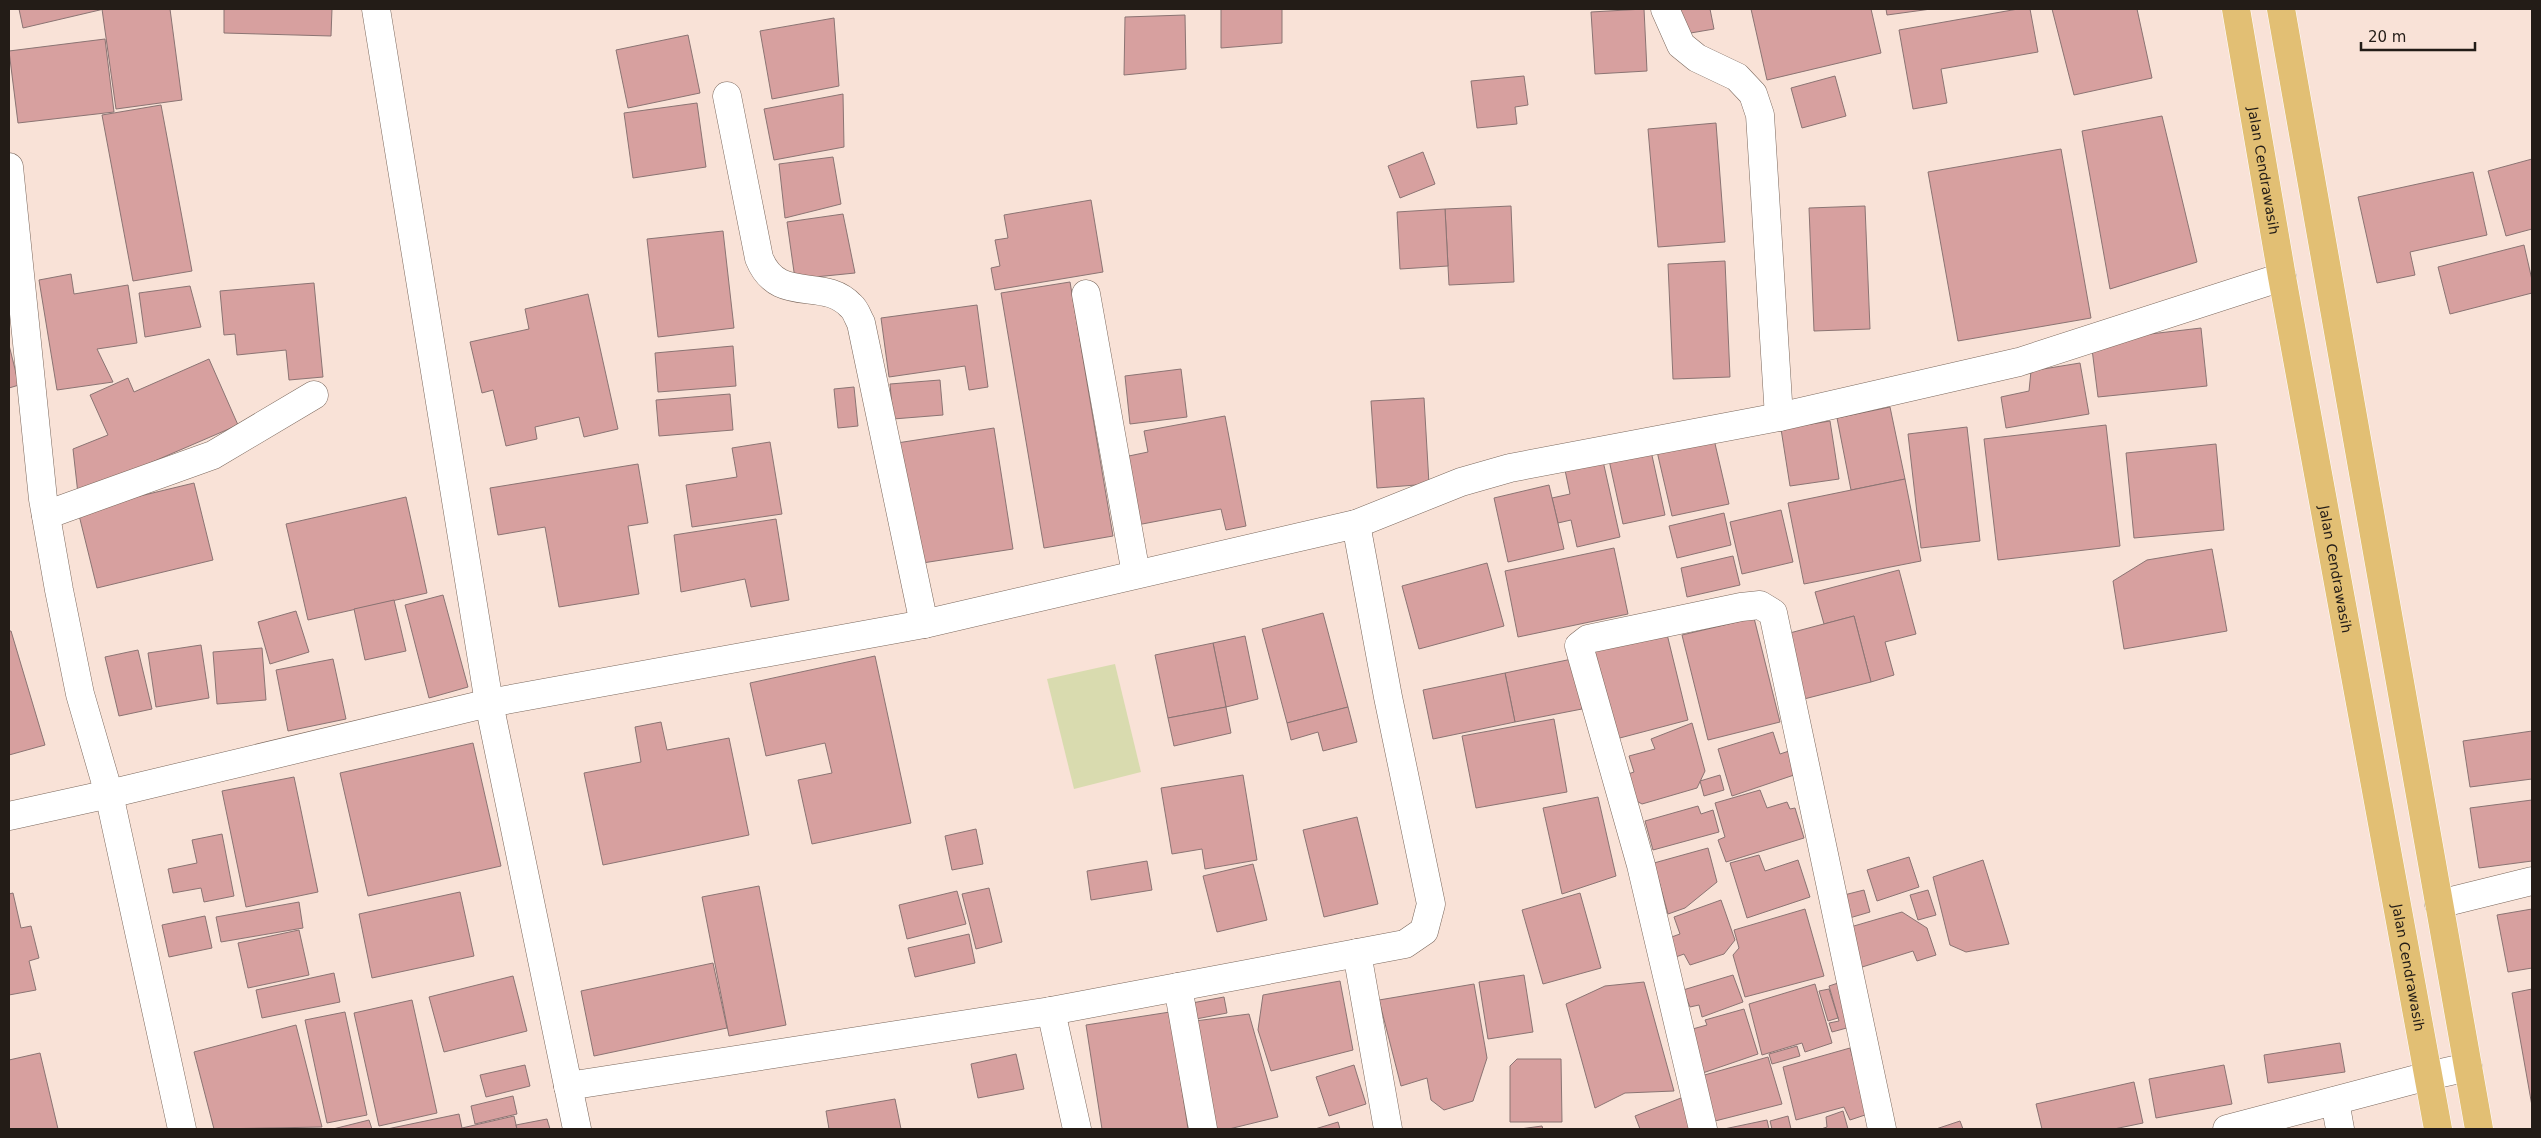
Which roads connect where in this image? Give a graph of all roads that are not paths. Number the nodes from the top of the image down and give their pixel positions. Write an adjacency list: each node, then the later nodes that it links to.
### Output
1 (376, 9): 15 (street)
2 (1665, 9): 10 (street)
3 (2236, 9): 7 (main road, Jalan Cendrawasih)
4 (2281, 9): 19 (main road)
5 (727, 96): 14 (street)
6 (9, 167): 11 (street)
7 (2282, 277): 10 (street); 24 (main road, Jalan Cendrawasih)
8 (1086, 294): 13 (street)
9 (314, 395): 11 (street)
10 (1779, 417): 12 (street)
11 (46, 515): 16 (street)
12 (1356, 524): 13 (street); 20 (street)
13 (1136, 574): 14 (street)
14 (924, 624): 15 (street)
15 (489, 703): 16 (street); 25 (street)
16 (109, 794): 17 (street); 27 (street)
17 (9, 816)
18 (2532, 882): 19 (street)
19 (2439, 904): 23 (main road)
20 (1357, 953): 21 (street); 31 (street)
21 (1178, 987): 22 (street); 30 (street)
22 (1052, 1011): 25 (street); 29 (street)
23 (2468, 1068): 24 (street); 37 (main road)
24 (2428, 1076): 26 (street); 36 (main road, Jalan Cendrawasih)
25 (568, 1086): 28 (street)
26 (2335, 1101): 34 (street); 35 (street)
27 (182, 1129)
28 (576, 1129)
29 (1077, 1129)
30 (1204, 1129)
31 (1388, 1129)
32 (1703, 1129): 33 (street)
33 (1882, 1129)
34 (2227, 1129)
35 (2340, 1129)
36 (2438, 1129)
37 (2479, 1129)

